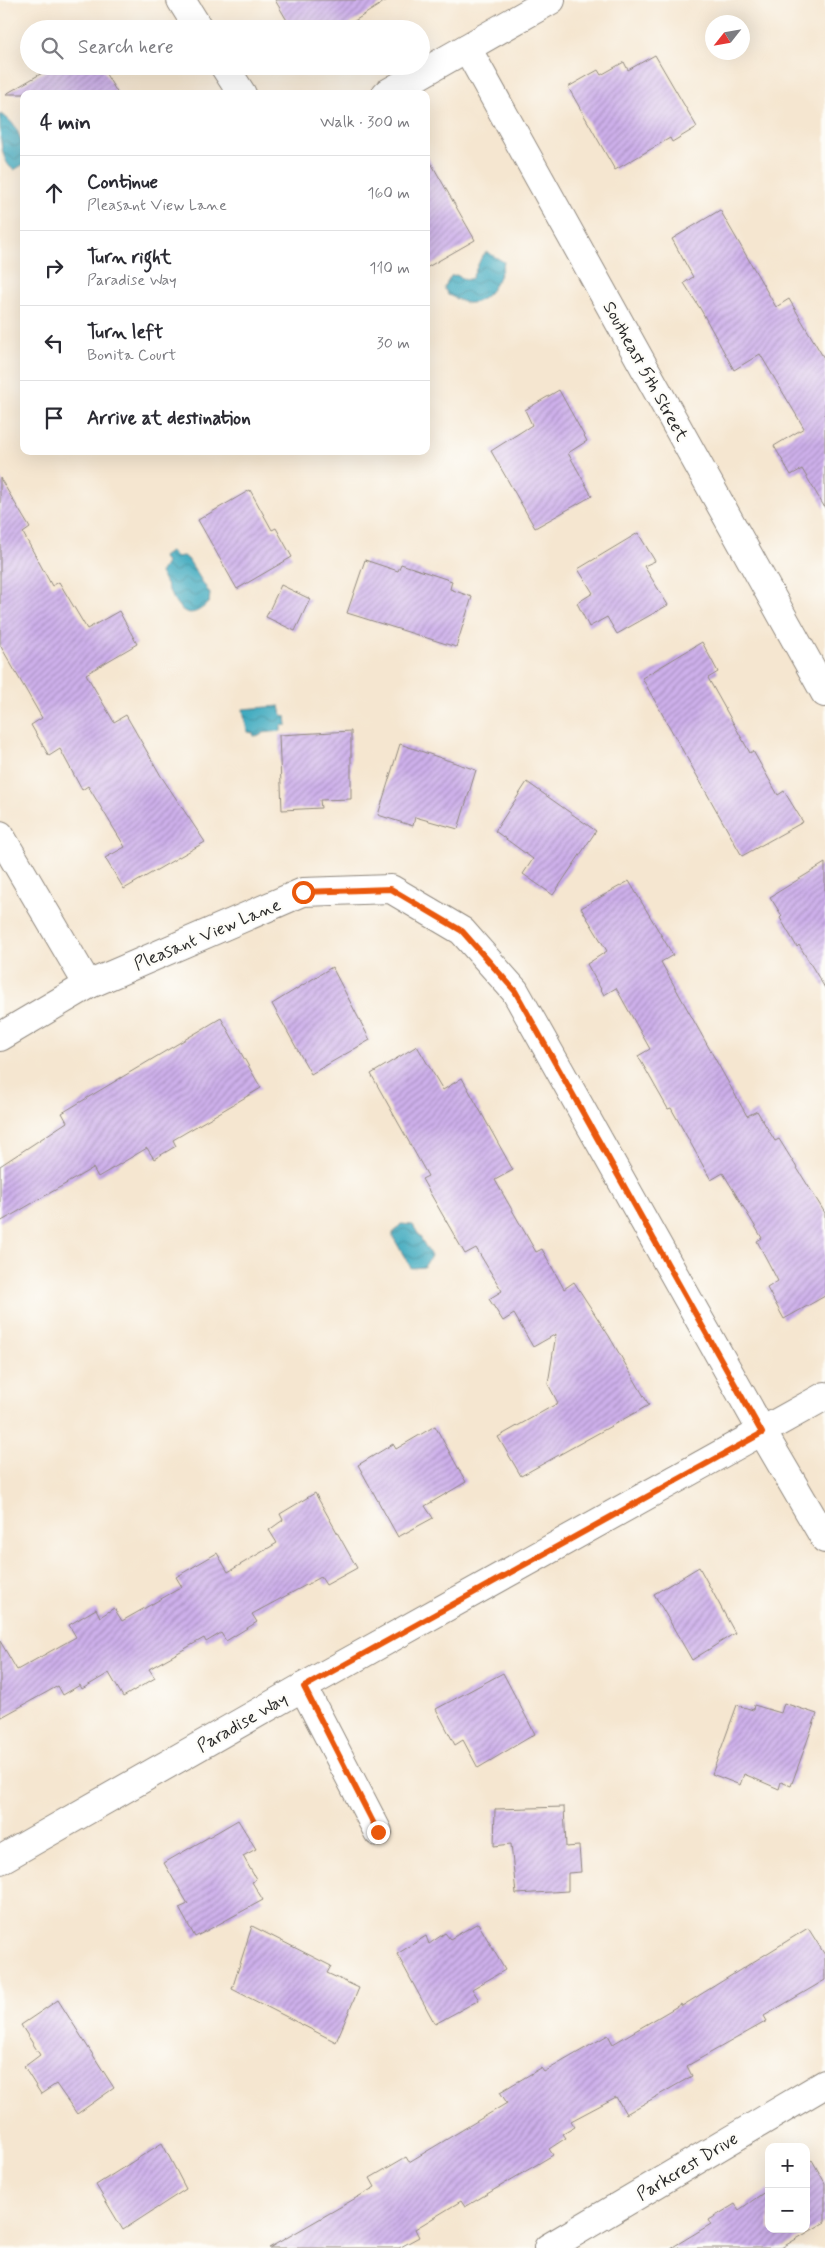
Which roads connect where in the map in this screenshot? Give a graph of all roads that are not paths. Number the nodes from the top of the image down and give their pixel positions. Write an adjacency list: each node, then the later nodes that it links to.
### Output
1 (180, 0): 3 (street)
2 (551, 0): 4 (street)
3 (193, 20)
4 (467, 48): 5 (street); 10 (street, Southeast 5th Street)
5 (430, 69)
6 (230, 75): 8 (street)
7 (419, 75): 9 (street)
8 (239, 90)
9 (393, 90)
10 (825, 693)
11 (0, 835): 12 (street)
12 (88, 985): 13 (street, Pleasant View Lane); 15 (street, Pleasant View Lane)
13 (0, 1038)
14 (825, 1396): 15 (street, Paradise Way)
15 (762, 1433): 16 (street, Pleasant View Lane); 17 (street, Paradise Way)
16 (825, 1539)
17 (304, 1687): 18 (street); 19 (street, Paradise Way)
18 (378, 1832)
19 (0, 1860)
20 (825, 2084): 21 (street, Parkcrest Drive)
21 (548, 2248)

